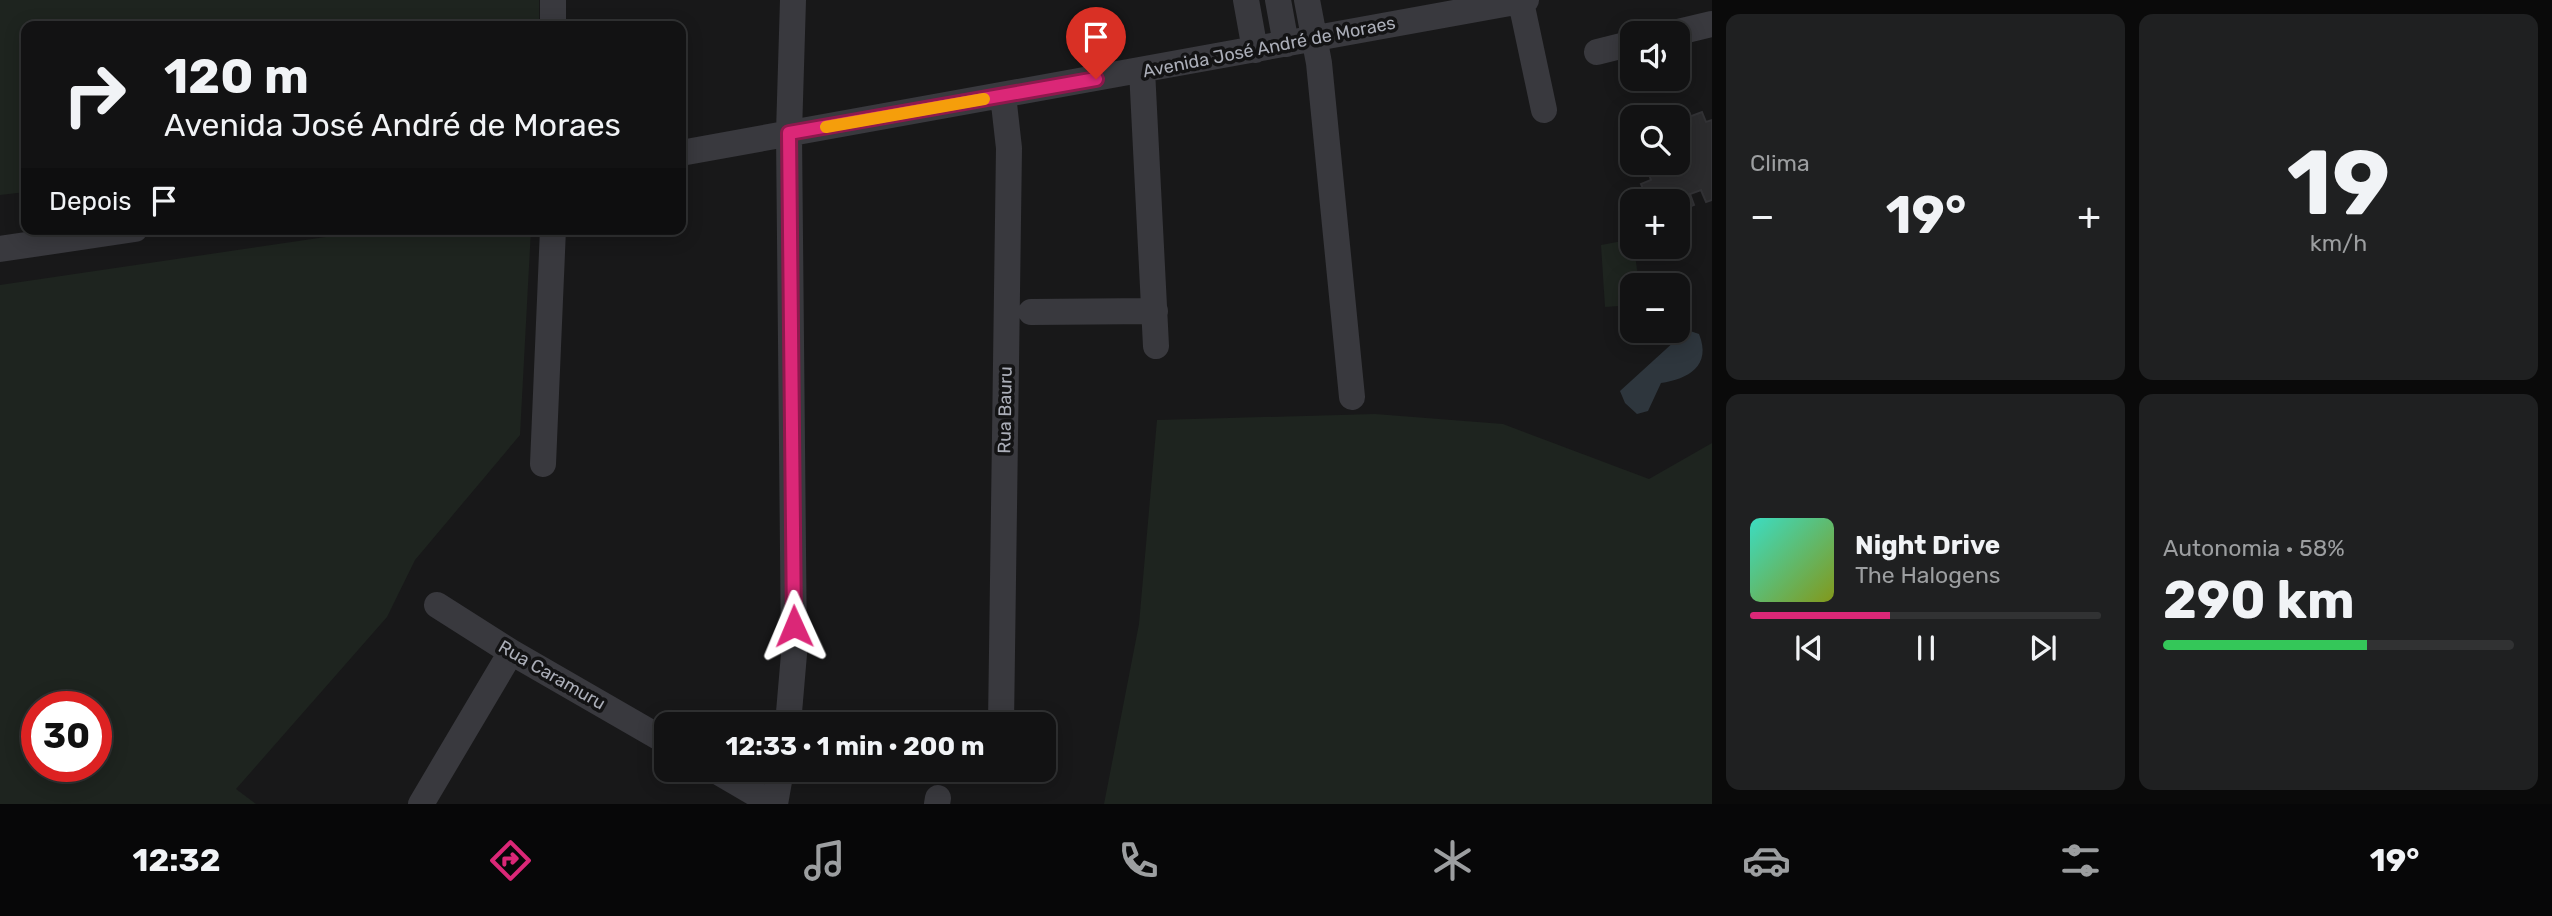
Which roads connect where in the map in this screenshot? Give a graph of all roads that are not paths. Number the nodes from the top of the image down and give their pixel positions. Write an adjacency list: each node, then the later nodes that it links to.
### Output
1 (553, 0): 7 (street)
2 (793, 0): 18 (street)
3 (1246, 0): 13 (street)
4 (1278, 0): 11 (street)
5 (1307, 0): 10 (street)
6 (1523, 1): 10 (street, Avenida José André de Moraes); 17 (street)
7 (553, 21)
8 (1712, 24): 9 (street)
9 (1690, 29)
10 (1315, 39): 11 (street, Avenida José André de Moraes); 26 (street)
11 (1286, 44): 13 (street, Avenida José André de Moraes)
12 (1620, 46): 14 (street)
13 (1255, 50): 15 (street, Avenida José André de Moraes)
14 (1597, 52)
15 (1142, 70): 16 (street, Avenida José André de Moraes); 23 (street)
16 (1003, 95): 18 (street, Avenida José André de Moraes); 31 (street, Rua Bauru)
17 (1544, 110)
18 (789, 133): 19 (street, Avenida José André de Moraes); 30 (street)
19 (686, 152)
20 (94, 235): 22 (street)
21 (553, 235): 27 (street)
22 (0, 249)
23 (1155, 311): 24 (street); 25 (street)
24 (1031, 312)
25 (1156, 346)
26 (1352, 397)
27 (543, 464)
28 (437, 605): 29 (street, Rua Caramuru)
29 (511, 652): 32 (street, Rua Caramuru); 35 (street)
30 (789, 712)
31 (1001, 712)
32 (654, 734)
33 (736, 782): 36 (street)
34 (779, 782): 36 (street)
35 (421, 804)
36 (774, 804)

